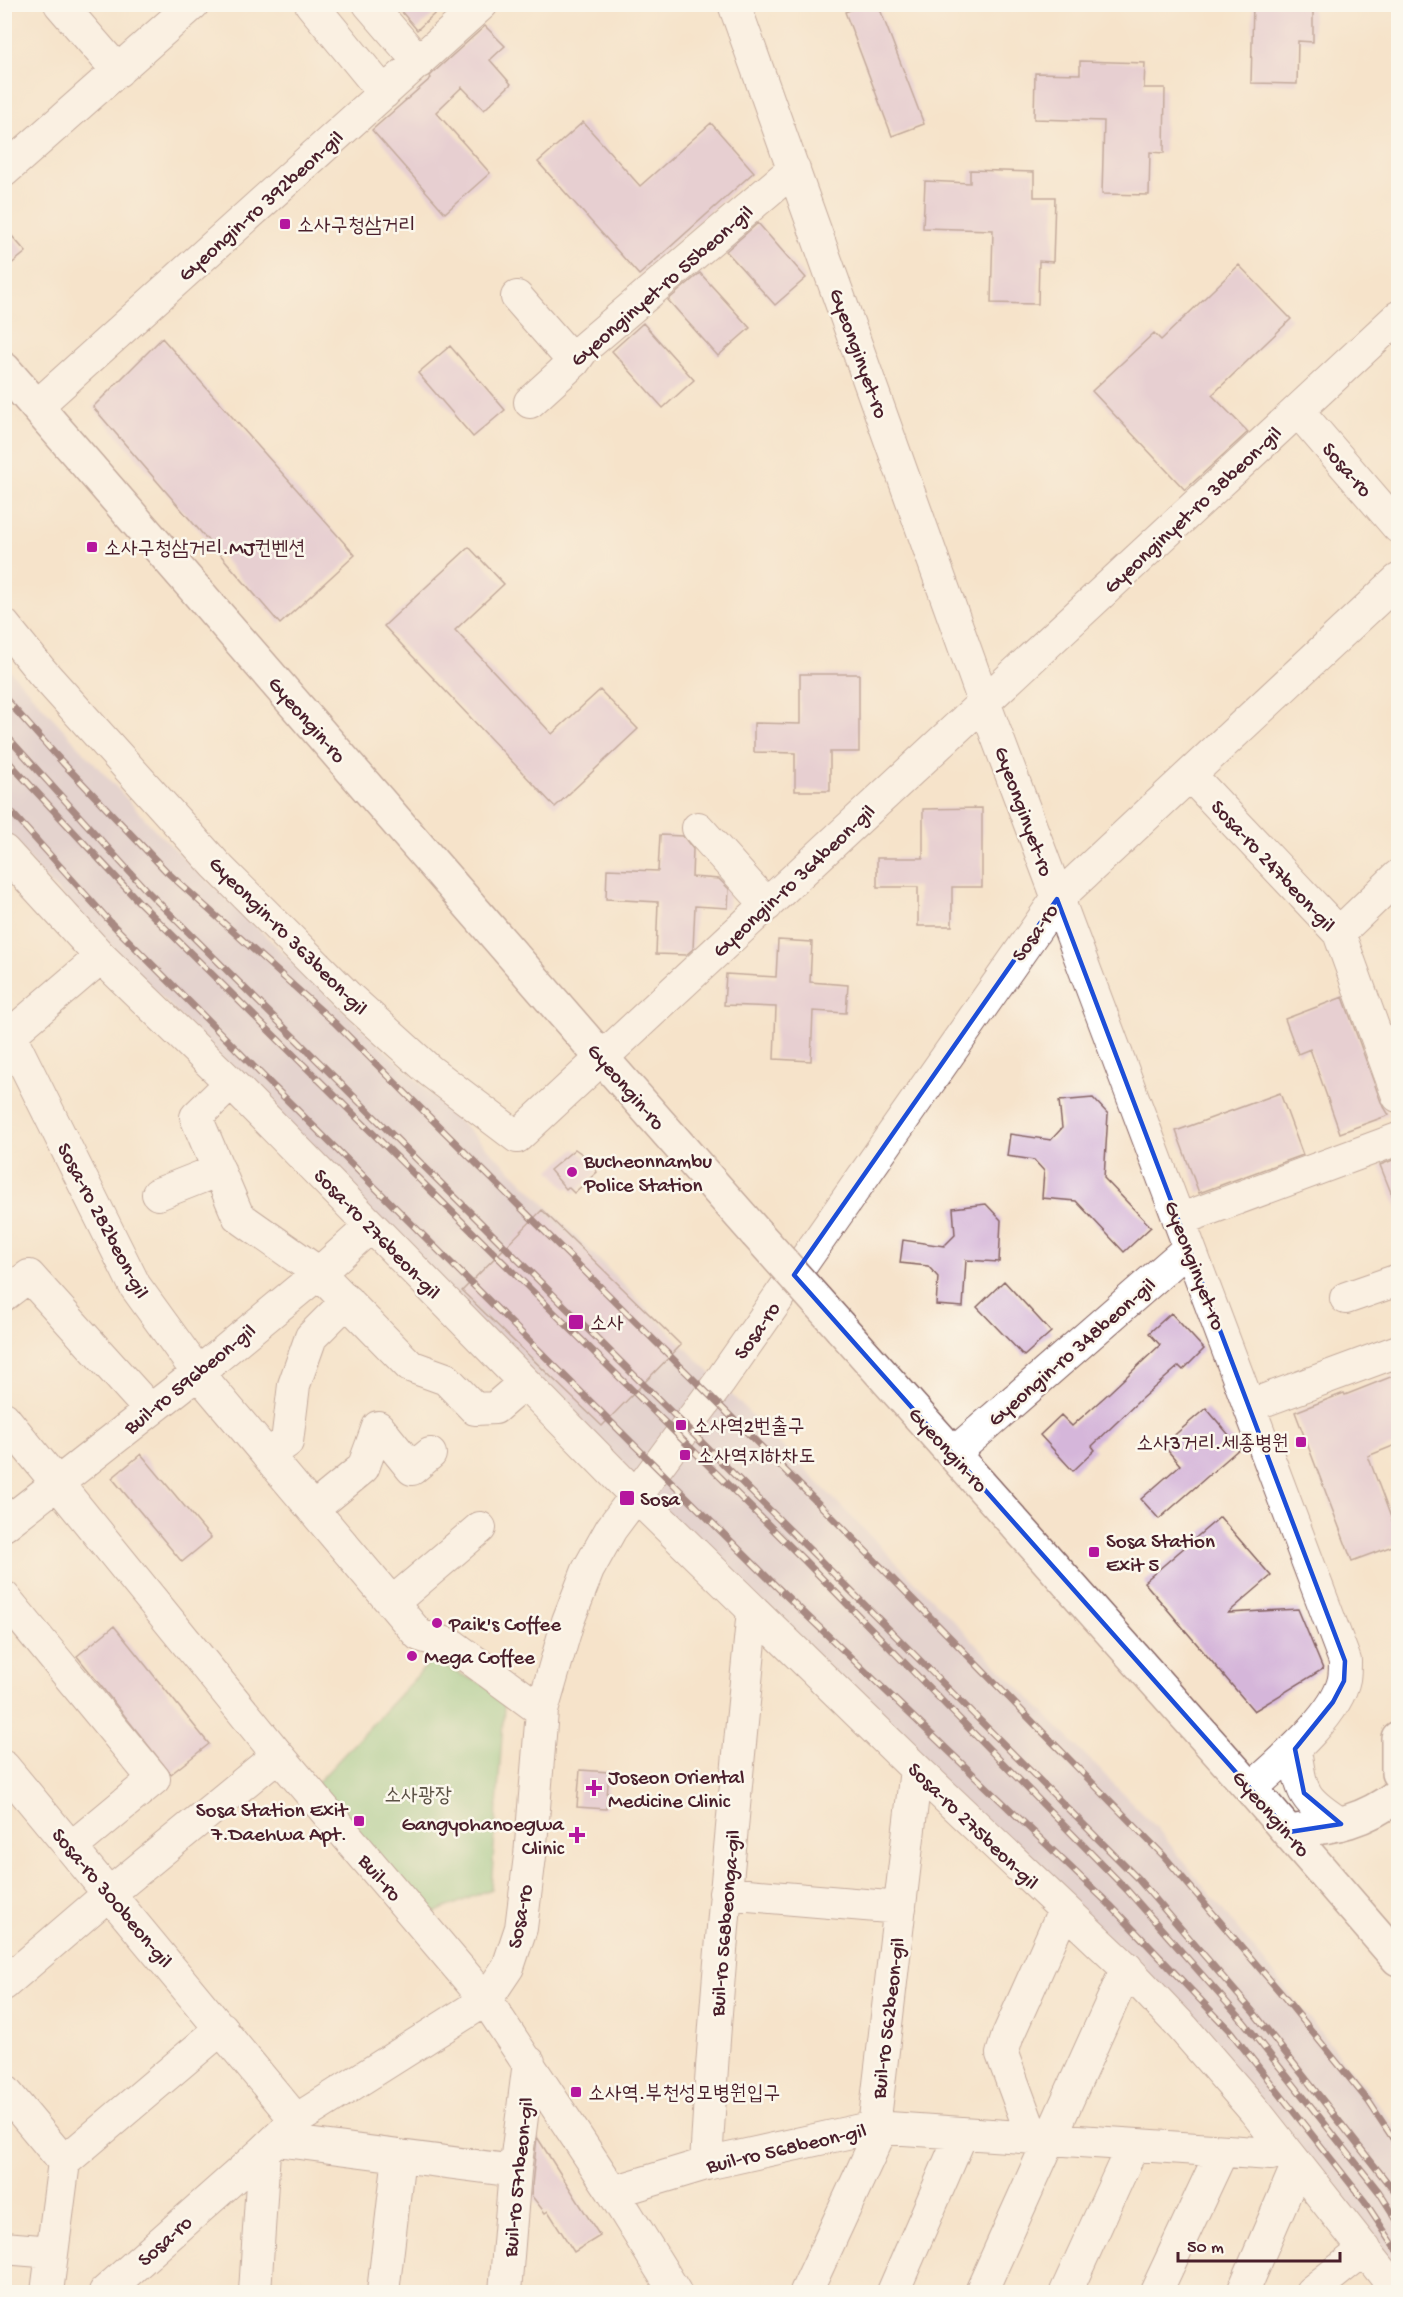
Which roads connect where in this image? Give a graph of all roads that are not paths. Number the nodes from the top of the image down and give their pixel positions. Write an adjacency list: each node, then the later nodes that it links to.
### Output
1 (60, 4): 8 (street)
2 (193, 4): 8 (street)
3 (311, 4): 9 (street)
4 (369, 4): 7 (street)
5 (482, 4): 7 (street, Gyeongin-ro 392beon-gil)
6 (734, 4): 10 (street, Gyeonginyet-ro)
7 (419, 62): 9 (street, Gyeongin-ro 392beon-gil)
8 (118, 70): 11 (street)
9 (384, 93): 17 (street, Gyeongin-ro 392beon-gil)
10 (794, 169): 14 (street, Gyeonginyet-ro 55beon-gil); 22 (street, Gyeonginyet-ro)
11 (4, 171)
12 (517, 297): 14 (street)
13 (1398, 317): 18 (street, Gyeonginyet-ro 38beon-gil)
14 (574, 362): 16 (street, Gyeonginyet-ro 55beon-gil)
15 (4, 369): 17 (main road, Gyeongin-ro)
16 (530, 402)
17 (37, 406): 32 (main road, Gyeongin-ro)
18 (1298, 411): 19 (street, Sosa-ro); 22 (street, Gyeonginyet-ro 38beon-gil)
19 (1398, 527)
20 (1398, 580): 23 (street, Sosa-ro)
21 (4, 625): 32 (street, Gyeongin-ro 363beon-gil)
22 (984, 702): 27 (street, Gyeonginyet-ro); 28 (street, Gyeongin-ro 364beon-gil)
23 (1190, 775): 27 (street, Sosa-ro); 29 (street, Sosa-ro 247beon-gil)
24 (698, 828): 28 (street)
25 (4, 850): 30 (street, Sosa-ro 276beon-gil)
26 (1398, 876): 29 (street)
27 (1057, 899): 39 (street, Gyeonginyet-ro); 55 (street, Sosa-ro)
28 (767, 905): 32 (street, Gyeongin-ro 364beon-gil)
29 (1340, 933): 34 (street, Sosa-ro 247beon-gil)
30 (100, 957): 31 (street); 33 (street, Sosa-ro 276beon-gil)
31 (6, 1035): 46 (street, Sosa-ro 282beon-gil)
32 (602, 1058): 52 (main road, Gyeongin-ro, bridge)
33 (231, 1083): 36 (street); 38 (street, Sosa-ro 276beon-gil)
34 (1398, 1096)
35 (1398, 1139): 39 (street)
36 (219, 1170): 37 (street); 40 (street)
37 (158, 1194)
38 (371, 1226): 40 (street, Buil-ro 596beon-gil); 47 (street, Sosa-ro 276beon-gil)
39 (1184, 1234): 48 (street, Gyeonginyet-ro); 52 (street, Gyeongin-ro 348beon-gil)
40 (319, 1273): 44 (street); 46 (street, Buil-ro 596beon-gil)
41 (1398, 1280): 43 (street)
42 (4, 1295): 49 (street)
43 (1346, 1298)
44 (347, 1301): 47 (street); 53 (street)
45 (1398, 1351): 48 (street)
46 (198, 1373): 49 (street, Buil-ro 596beon-gil); 53 (street, Sosa-ro 282beon-gil)
47 (524, 1383): 55 (street, Sosa-ro 276beon-gil)
48 (1249, 1406): 64 (street, Gyeonginyet-ro)
49 (150, 1410): 54 (street, Buil-ro 596beon-gil)
50 (4, 1418): 54 (street, Buil-ro)
51 (430, 1454): 56 (street)
52 (953, 1454): 69 (main road, Gyeongin-ro)
53 (267, 1455): 56 (street, Sosa-ro 282beon-gil)
54 (57, 1482): 57 (street); 65 (street, Buil-ro)
55 (636, 1496): 61 (street, Sosa-ro 275beon-gil); 62 (street, Sosa-ro)
56 (313, 1509): 60 (street, Sosa-ro 282beon-gil)
57 (4, 1525)
58 (480, 1528): 60 (street)
59 (4, 1597): 73 (street)
60 (392, 1603): 62 (street, Sosa-ro 282beon-gil)
61 (753, 1610): 67 (street, Sosa-ro 275beon-gil); 75 (street, Buil-ro 568beonga-gil)
62 (542, 1711): 81 (street, Sosa-ro)
63 (1398, 1738): 68 (main road)
64 (1294, 1749): 69 (street, Gyeonginyet-ro); 71 (street)
65 (278, 1755): 74 (street); 81 (street, Buil-ro)
66 (4, 1767): 73 (street, Sosa-ro 300beon-gil)
67 (916, 1769): 76 (street, Buil-ro 562beon-gil); 77 (street, Sosa-ro 275beon-gil)
68 (1398, 1773)
69 (1251, 1789): 72 (main road, Gyeongin-ro)
70 (1398, 1795): 71 (main road)
71 (1341, 1824): 72 (main road)
72 (1289, 1832): 78 (main road, Gyeongin-ro)
73 (72, 1847): 74 (street, Sosa-ro 300beon-gil)
74 (110, 1893): 80 (street); 82 (street, Sosa-ro 300beon-gil)
75 (725, 1893): 76 (street, Buil-ro 562beon-gil); 94 (street, Buil-ro 568beonga-gil)
76 (900, 1908): 85 (street, Buil-ro 562beon-gil)
77 (1064, 1910): 79 (street, Sosa-ro 275beon-gil); 88 (street)
78 (1398, 1959)
79 (1127, 1968): 88 (street); 92 (street, Sosa-ro 275beon-gil)
80 (4, 1984)
81 (486, 2000): 83 (street, Buil-ro); 87 (street, Sosa-ro)
82 (222, 2028): 87 (street, Sosa-ro 300beon-gil); 93 (street)
83 (529, 2062): 95 (street, Buil-ro 571beon-gil); 96 (street, Buil-ro)
84 (4, 2090): 93 (street)
85 (878, 2128): 86 (street, Buil-ro 568beon-gil); 94 (street, Buil-ro 568beon-gil); 106 (street, Buil-ro 562beon-gil)
86 (962, 2133): 88 (street, Buil-ro 568beon-gil); 107 (street)
87 (279, 2137): 91 (street); 101 (street, Sosa-ro); 102 (street)
88 (1041, 2138): 89 (street, Buil-ro 568beon-gil); 108 (street)
89 (1133, 2145): 90 (street, Buil-ro 568beon-gil); 109 (street)
90 (1222, 2151): 92 (street, Buil-ro 568beon-gil); 110 (street)
91 (399, 2156): 95 (street); 103 (street)
92 (1291, 2158): 98 (street, Sosa-ro 275beon-gil); 111 (street)
93 (64, 2162): 99 (street)
94 (706, 2164): 96 (street, Buil-ro 568beon-gil)
95 (515, 2171): 104 (street, Buil-ro 571beon-gil)
96 (613, 2192): 105 (street, Buil-ro)
97 (4, 2248): 99 (street)
98 (1365, 2249): 112 (street); 113 (street, Sosa-ro 275beon-gil)
99 (52, 2252): 100 (street)
100 (47, 2292)
101 (105, 2292)
102 (255, 2292)
103 (383, 2292)
104 (505, 2292)
105 (675, 2292)
106 (806, 2292)
107 (893, 2292)
108 (981, 2292)
109 (1066, 2292)
110 (1156, 2292)
111 (1243, 2292)
112 (1311, 2292)
113 (1398, 2292)

